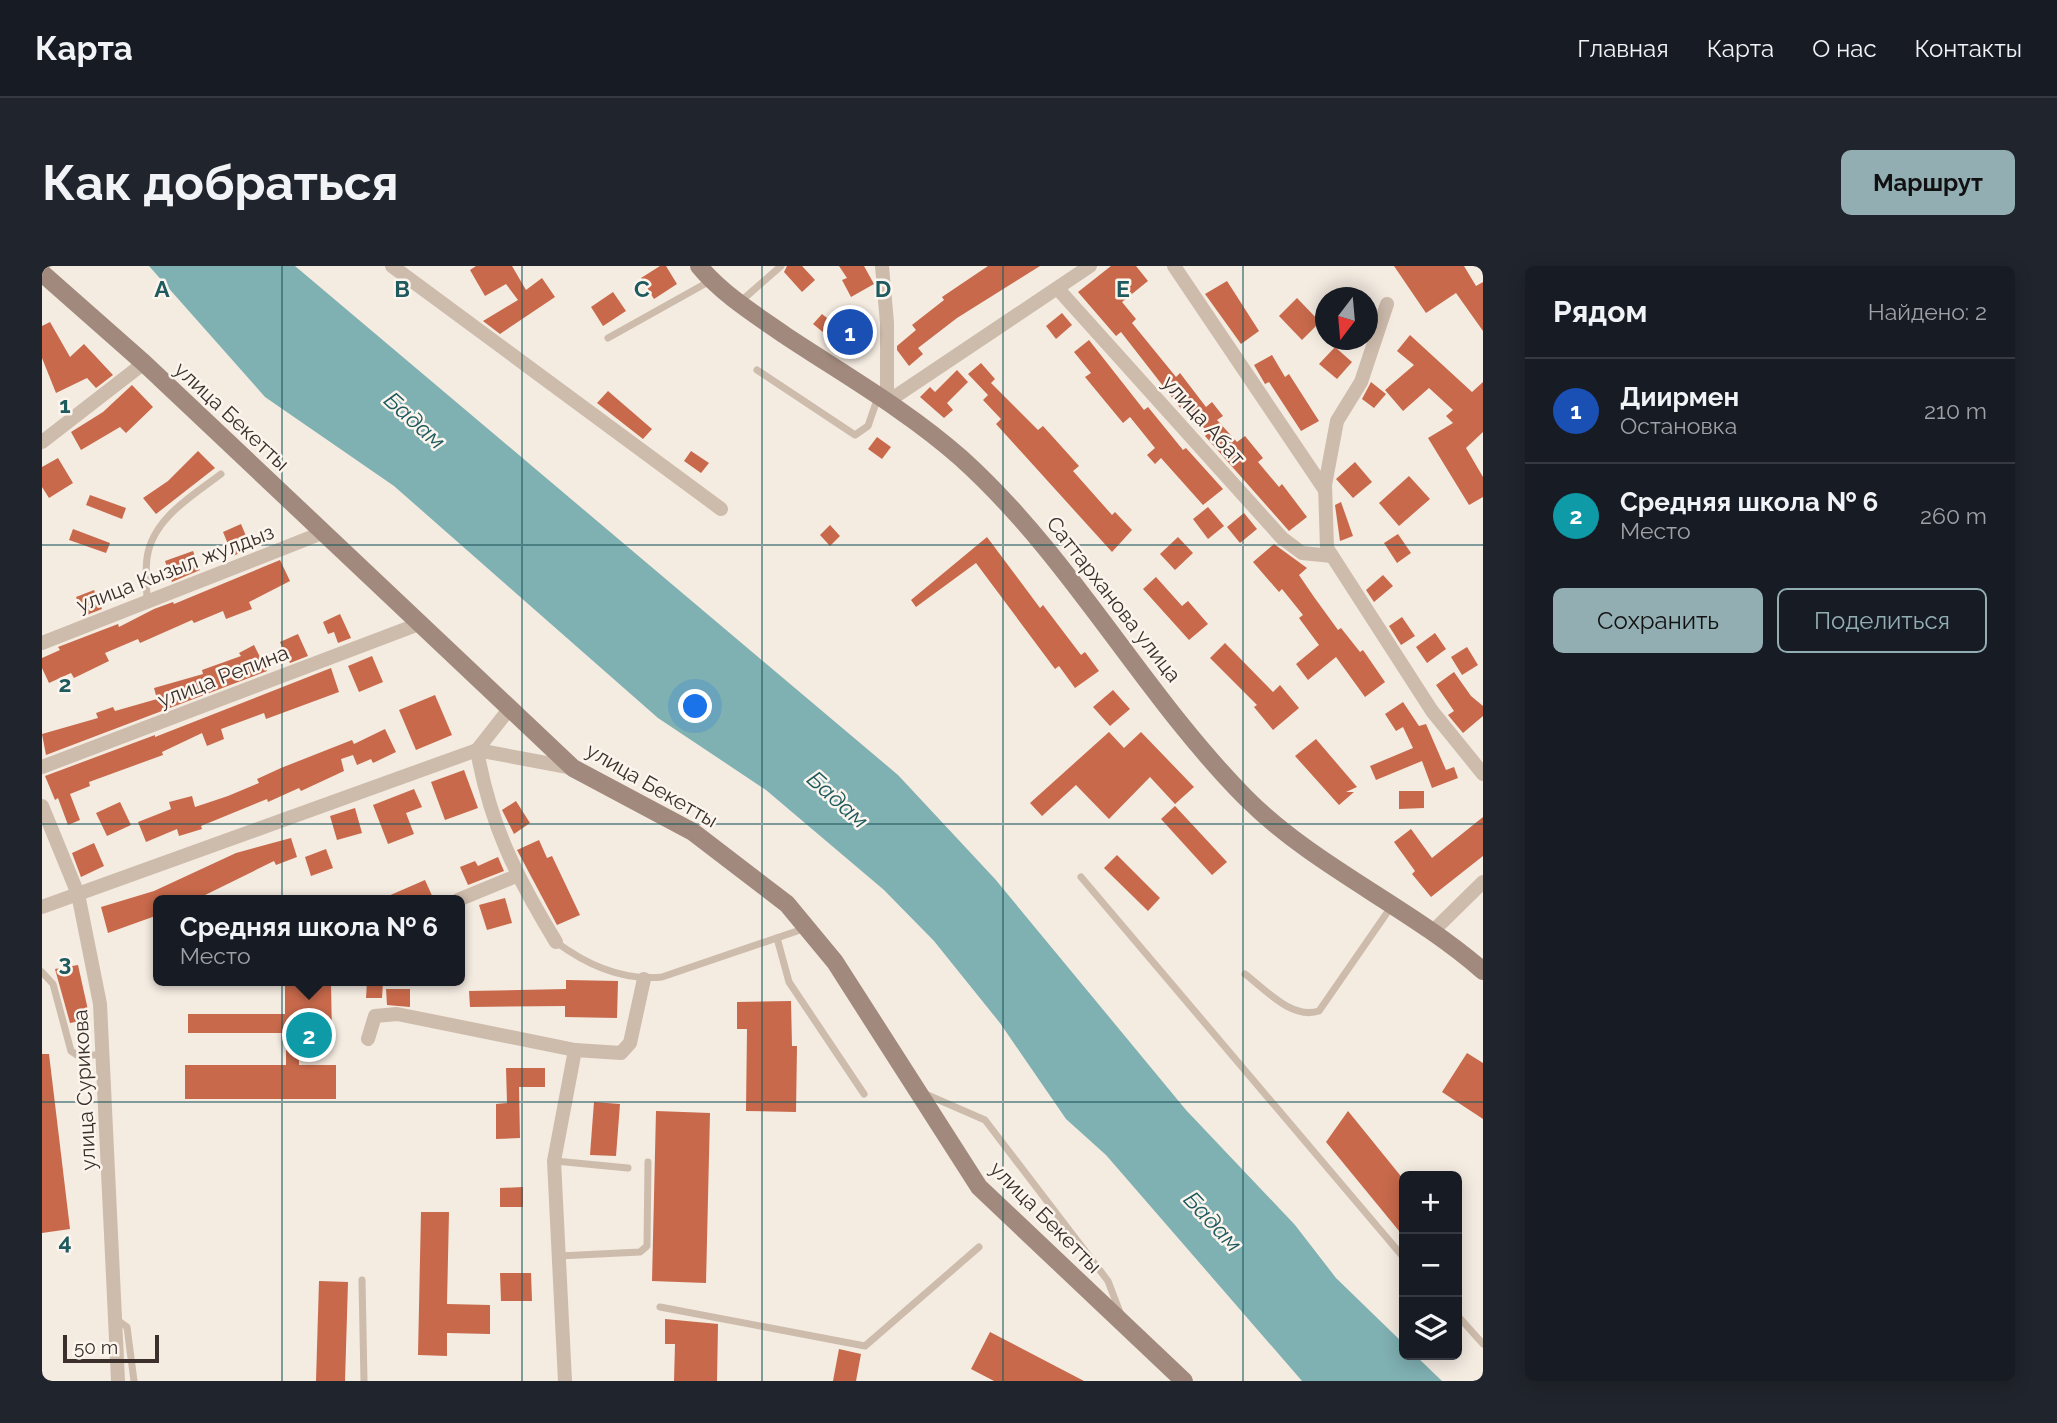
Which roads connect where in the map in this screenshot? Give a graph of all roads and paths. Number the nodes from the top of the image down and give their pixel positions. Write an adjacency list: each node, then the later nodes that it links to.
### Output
1 (392, 266): 18 (street)
2 (781, 266): 9 (lane)
3 (882, 266): 14 (street)
4 (1090, 266): 8 (street)
5 (1174, 266): 17 (street)
6 (705, 273): 9 (street, Саттарханова улица); 11 (lane)
7 (42, 274): 12 (street, улица Бекетты)
8 (1058, 289): 14 (street); 20 (street, улица Абат)
9 (740, 303): 14 (street, Саттарханова улица)
10 (1387, 303): 17 (street)
11 (607, 338)
12 (144, 363): 15 (street); 19 (street, улица Бекетты)
13 (757, 370): 14 (lane)
14 (883, 399): 35 (street, Саттарханова улица)
15 (42, 442)
16 (221, 474): 21 (lane)
17 (1325, 490): 20 (street)
18 (721, 509)
19 (322, 533): 21 (street, улица Кызыл жулдыз); 22 (street, улица Бекетты)
20 (1332, 556): 28 (street)
21 (147, 603): 23 (street, улица Кызыл жулдыз)
22 (419, 624): 24 (street, улица Бекетты); 26 (street, улица Репина)
23 (42, 643)
24 (510, 708): 25 (street); 27 (street, улица Бекетты)
25 (477, 750): 27 (street); 30 (street); 33 (street)
26 (42, 767)
27 (573, 768): 37 (street, улица Бекетты)
28 (1483, 774)
29 (42, 806): 33 (street, улица Сурикова)
30 (516, 877): 34 (street); 40 (street)
31 (1081, 877): 54 (lane)
32 (1483, 882): 38 (street)
33 (78, 894): 36 (street); 47 (street, улица Сурикова)
34 (465, 897)
35 (1391, 906): 38 (street, Саттарханова улица); 43 (lane)
36 (42, 907)
37 (807, 927): 39 (lane); 48 (street, улица Бекетты)
38 (1431, 933): 41 (street, Саттарханова улица)
39 (776, 938): 44 (lane); 49 (lane)
40 (556, 942): 44 (lane)
41 (1483, 971)
42 (42, 972): 47 (lane)
43 (1245, 974)
44 (644, 979): 46 (street)
45 (368, 1039): 46 (street)
46 (575, 1050): 50 (street)
47 (103, 1055): 58 (street, улица Сурикова)
48 (917, 1090): 60 (street, улица Бекетты); 60 (lane)
49 (864, 1094)
50 (554, 1161): 52 (lane); 55 (street)
51 (648, 1162): 55 (lane)
52 (628, 1168)
53 (979, 1247): 57 (lane)
54 (1399, 1252)
55 (559, 1256): 66 (street)
56 (362, 1280): 65 (lane)
57 (660, 1307)
58 (117, 1320): 63 (street, улица Сурикова); 64 (lane)
59 (1462, 1320): 61 (lane)
60 (1127, 1329): 62 (street, улица Бекетты)
61 (1483, 1343)
62 (1182, 1380)
63 (118, 1381)
64 (134, 1381)
65 (364, 1381)
66 (565, 1381)

